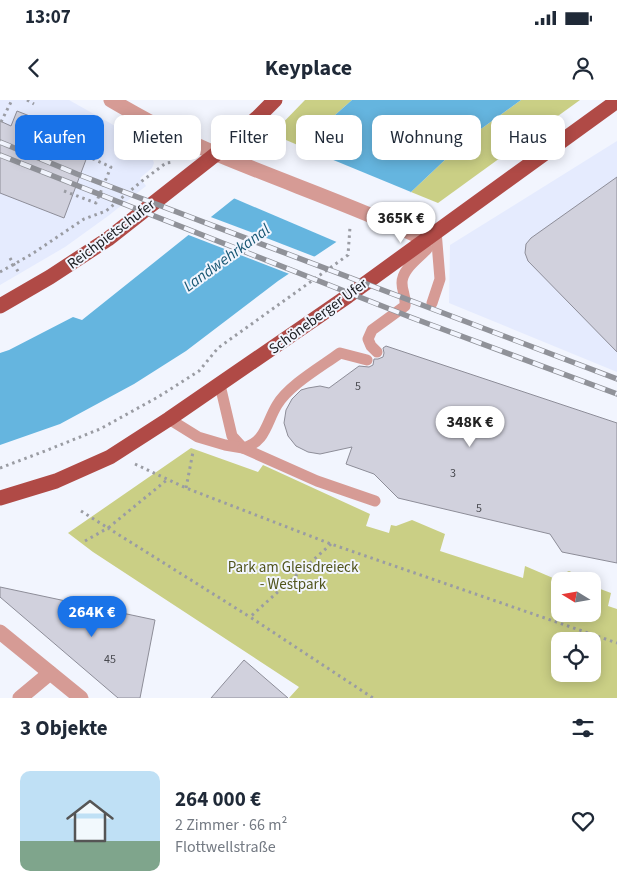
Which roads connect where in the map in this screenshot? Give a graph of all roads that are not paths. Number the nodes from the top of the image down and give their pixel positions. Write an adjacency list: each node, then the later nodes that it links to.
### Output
1 (111, 100): 5 (street)
2 (275, 100): 4 (main road, Reichpietschufer)
3 (617, 101): 8 (main road, Schöneberger Ufer)
4 (260, 115)
5 (211, 152)
6 (211, 158): 10 (main road, Reichpietschufer)
7 (233, 160): 8 (street)
8 (431, 235): 9 (lane); 11 (lane); 13 (main road, Schöneberger Ufer)
9 (432, 302)
10 (0, 306)
11 (378, 352)
12 (367, 360): 15 (lane)
13 (220, 385): 14 (main road, Schöneberger Ufer); 15 (lane)
14 (169, 420): 15 (lane); 16 (main road, Schöneberger Ufer)
15 (243, 448): 17 (lane)
16 (0, 498)
17 (374, 501)
18 (0, 632): 19 (street)
19 (50, 674): 20 (street); 21 (street)
20 (20, 698)
21 (81, 698)

